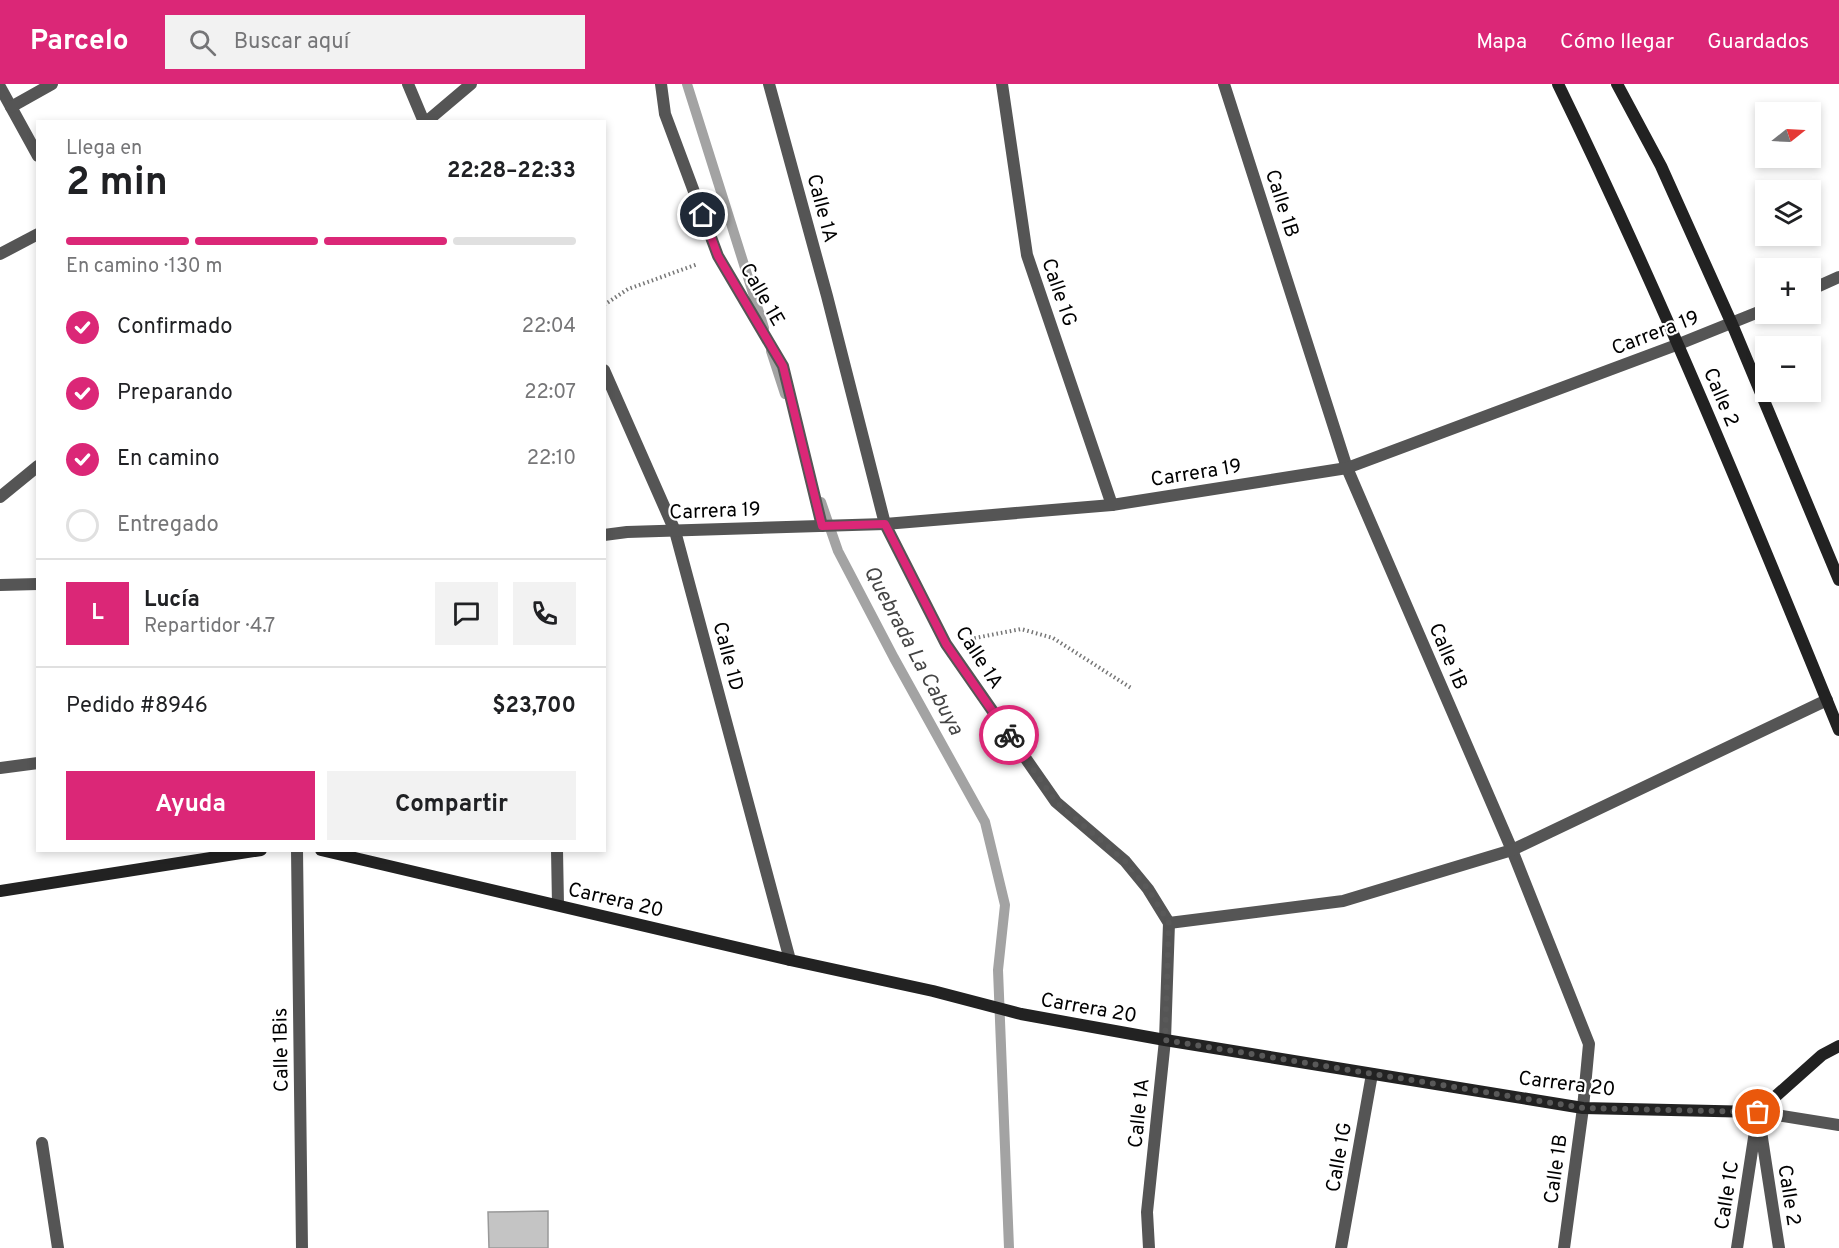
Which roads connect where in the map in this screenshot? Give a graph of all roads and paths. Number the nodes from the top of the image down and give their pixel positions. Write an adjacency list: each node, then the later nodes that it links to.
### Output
1 (52, 84): 11 (street)
2 (408, 84): 12 (street)
3 (471, 84): 13 (street)
4 (661, 84): 17 (street, Calle 1E)
5 (770, 84): 29 (street, Calle 1A)
6 (1002, 84): 28 (street, Calle 1G)
7 (1224, 84): 26 (street, Calle 1B)
8 (1558, 84): 23 (street, Calle 2)
9 (1617, 84): 22 (street, Calle 2)
10 (0, 87): 11 (street)
11 (11, 107): 14 (street)
12 (424, 120)
13 (427, 120)
14 (36, 152)
15 (36, 235): 16 (street)
16 (0, 254)
17 (718, 256): 20 (path); 30 (street, Calle 1E)
18 (1839, 277): 19 (street)
19 (1821, 285)
20 (606, 304)
21 (1755, 314): 22 (street, Carrera 19)
22 (1732, 324): 23 (street, Carrera 19); 33 (street, Calle 2)
23 (1679, 344): 26 (street, Carrera 19); 38 (street, Calle 2)
24 (606, 375): 31 (street, Calle 1D)
25 (36, 468): 27 (street)
26 (1347, 468): 28 (street, Carrera 19); 42 (street, Calle 1B)
27 (0, 497)
28 (1112, 505): 29 (street, Carrera 19)
29 (885, 524): 30 (street, Carrera 19); 36 (street, Calle 1A)
30 (822, 525): 31 (street, Carrera 19)
31 (675, 531): 32 (street, Carrera 19); 50 (street, Calle 1D)
32 (606, 535)
33 (1839, 580)
34 (36, 584): 35 (street)
35 (0, 585)
36 (946, 644): 37 (path); 49 (street, Calle 1A)
37 (1131, 688)
38 (1827, 700): 39 (street, Calle 2); 42 (street)
39 (1839, 730)
40 (36, 763): 41 (street)
41 (0, 768)
42 (1512, 850): 49 (street); 54 (street, Calle 1B)
43 (248, 852): 47 (street)
44 (297, 852): 59 (street, Calle 1Bis)
45 (330, 852): 48 (street, Carrera 20)
46 (557, 852): 48 (street)
47 (0, 891)
48 (558, 905): 50 (street, Carrera 20)
49 (1169, 923): 51 (street, Calle 1A)
50 (790, 960): 51 (street, Carrera 20)
51 (1165, 1040): 53 (street, Carrera 20); 60 (street, Calle 1A)
52 (1839, 1046): 55 (street)
53 (1372, 1074): 54 (street, Carrera 20); 61 (street, Calle 1G)
54 (1583, 1108): 55 (street, Carrera 20); 62 (street, Calle 1B)
55 (1758, 1112): 56 (street); 63 (street, Calle 1C); 64 (street, Calle 2)
56 (1839, 1125)
57 (42, 1143): 58 (street)
58 (58, 1248)
59 (302, 1248)
60 (1149, 1248)
61 (1341, 1248)
62 (1564, 1248)
63 (1737, 1248)
64 (1779, 1248)

